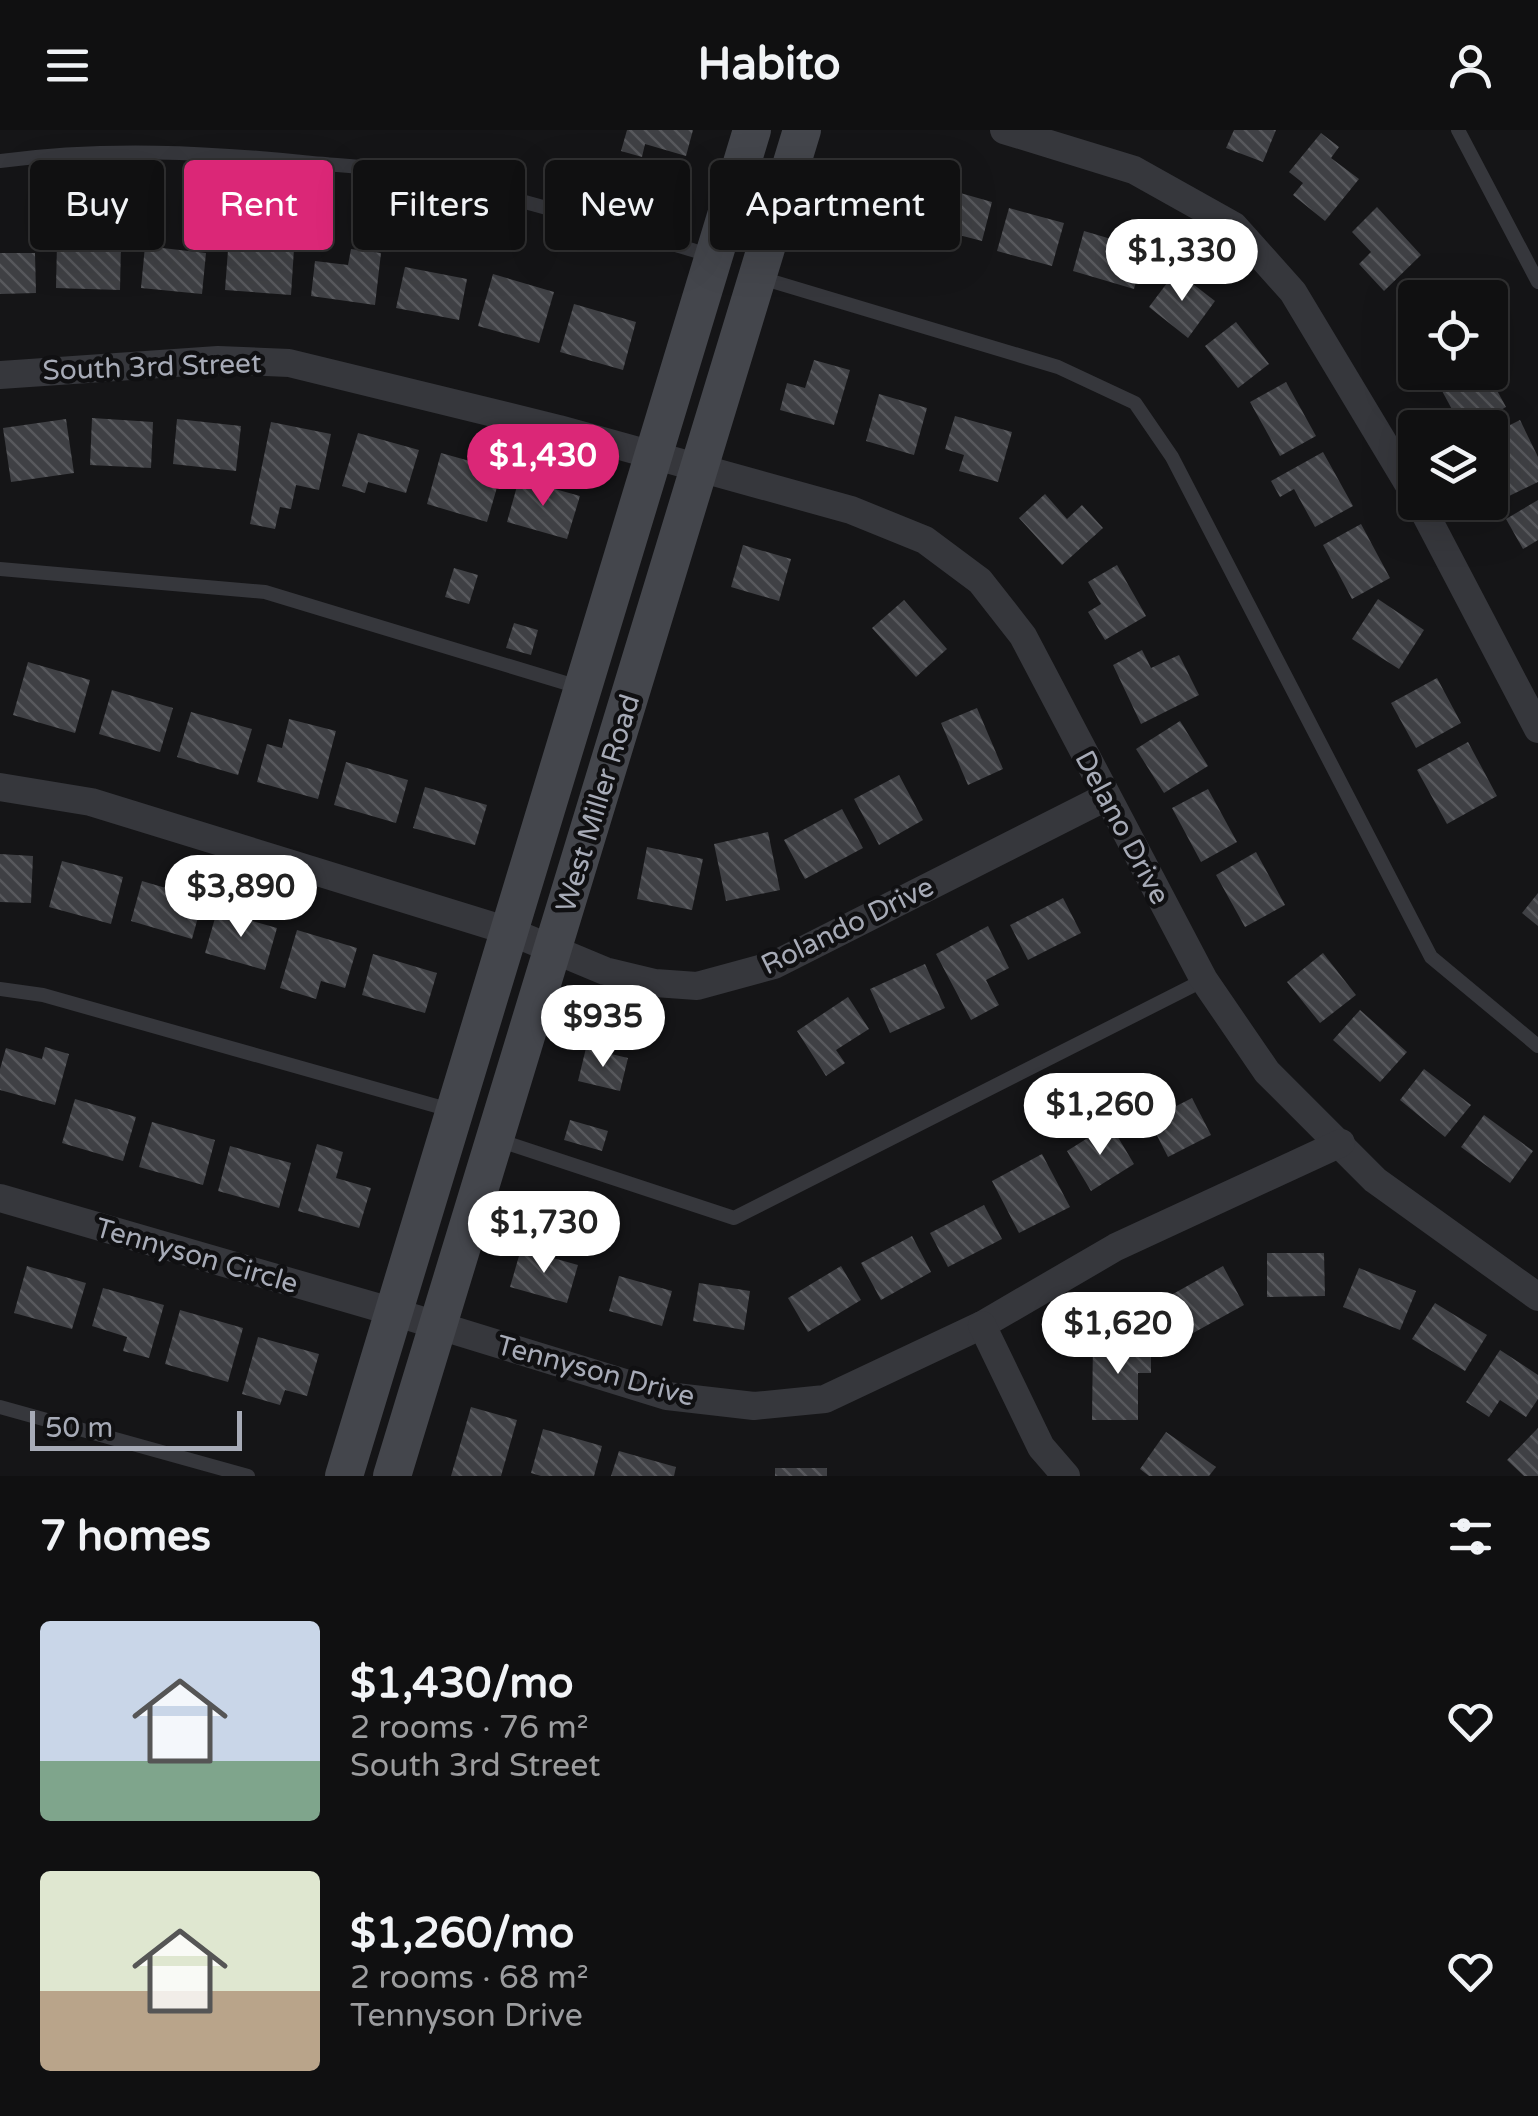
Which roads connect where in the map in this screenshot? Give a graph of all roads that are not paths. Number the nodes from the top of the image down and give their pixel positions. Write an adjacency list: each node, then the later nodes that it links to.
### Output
1 (752, 130): 6 (main road, West Miller Road)
2 (802, 130): 7 (main road, West Miller Road)
3 (1004, 130): 11 (street)
4 (1458, 130): 8 (lane)
5 (0, 161): 6 (lane)
6 (714, 257): 10 (main road, West Miller Road)
7 (758, 276): 12 (main road, West Miller Road); 23 (lane)
8 (1538, 282)
9 (0, 374): 10 (street, South 3rd Street)
10 (653, 456): 12 (street, Delano Drive); 15 (main road, West Miller Road)
11 (1398, 467)
12 (699, 469): 18 (street, Delano Drive); 20 (main road, West Miller Road)
13 (1428, 520): 16 (street)
14 (0, 569): 15 (lane)
15 (583, 688): 19 (main road, West Miller Road)
16 (1538, 729)
17 (0, 788): 19 (street, Rolando Drive)
18 (1106, 797): 20 (street, Rolando Drive); 21 (street, Delano Drive)
19 (510, 931): 20 (street, Rolando Drive); 24 (main road, West Miller Road)
20 (553, 948): 25 (main road, West Miller Road)
21 (1204, 980): 25 (lane); 26 (street, Delano Drive)
22 (0, 989): 24 (lane)
23 (1538, 1046)
24 (454, 1112): 30 (main road, West Miller Road)
25 (495, 1139): 31 (main road, West Miller Road)
26 (1341, 1143): 29 (street, Delano Drive); 32 (street, Tennyson Drive)
27 (0, 1180): 28 (street, Tennyson Circle)
28 (0, 1198): 30 (street, Tennyson Circle)
29 (1538, 1297)
30 (394, 1312): 31 (street, Tennyson Drive); 35 (main road, West Miller Road)
31 (438, 1325): 32 (street, Tennyson Drive); 36 (main road, West Miller Road)
32 (982, 1325): 37 (street)
33 (0, 1407): 34 (lane)
34 (248, 1476)
35 (344, 1476)
36 (392, 1476)
37 (1066, 1476)

